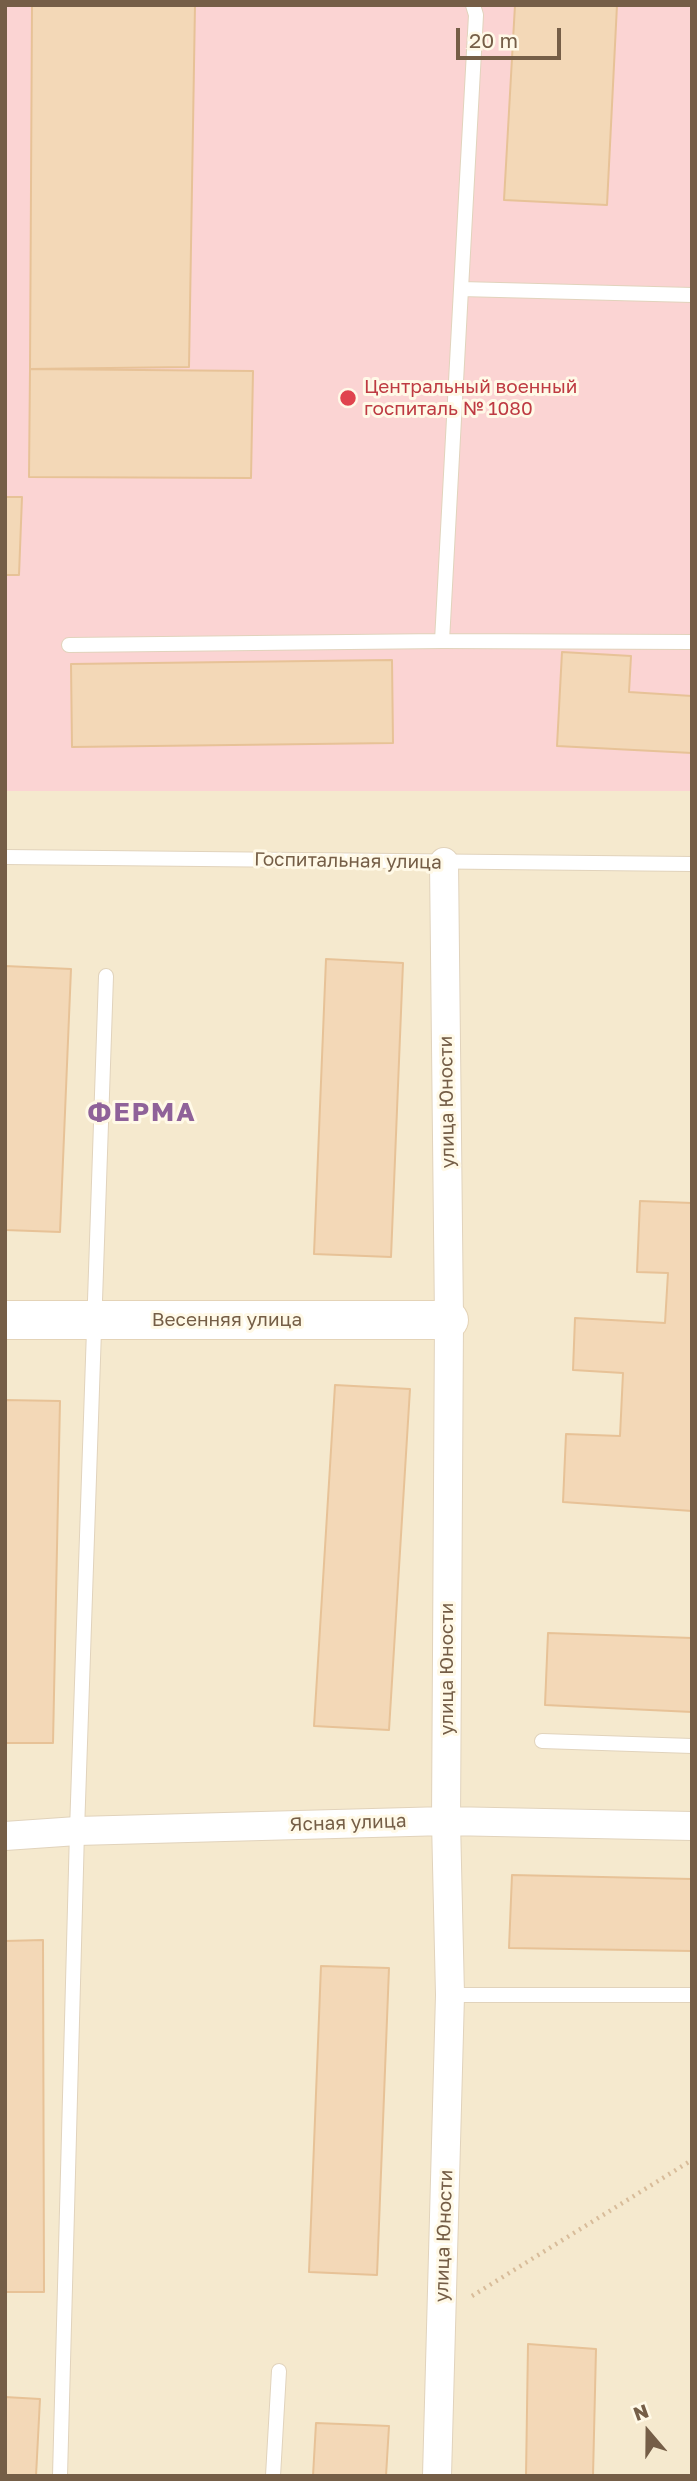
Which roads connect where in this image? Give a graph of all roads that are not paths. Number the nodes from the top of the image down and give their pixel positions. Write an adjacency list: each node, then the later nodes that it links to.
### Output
1 (473, 5): 2 (lane)
2 (461, 289): 3 (lane); 4 (lane)
3 (692, 295)
4 (442, 640): 5 (lane); 6 (lane)
5 (692, 642)
6 (69, 645)
7 (5, 857): 8 (lane, Госпитальная улица)
8 (444, 862): 9 (lane, Госпитальная улица); 13 (street, улица Юности)
9 (692, 864)
10 (106, 976): 12 (lane)
11 (5, 1320): 12 (street, Весенняя улица)
12 (94, 1320): 13 (street, Весенняя улица); 18 (lane)
13 (449, 1320): 16 (street, улица Юности)
14 (542, 1741): 15 (lane)
15 (692, 1746)
16 (446, 1821): 17 (street, Ясная улица); 18 (street, Ясная улица); 20 (street, улица Юности)
17 (692, 1826)
18 (76, 1831): 19 (street, Ясная улица); 23 (lane)
19 (5, 1836)
20 (450, 1995): 21 (lane); 25 (street, улица Юности)
21 (692, 1996)
22 (279, 2371): 24 (lane)
23 (60, 2476)
24 (273, 2476)
25 (437, 2476)

